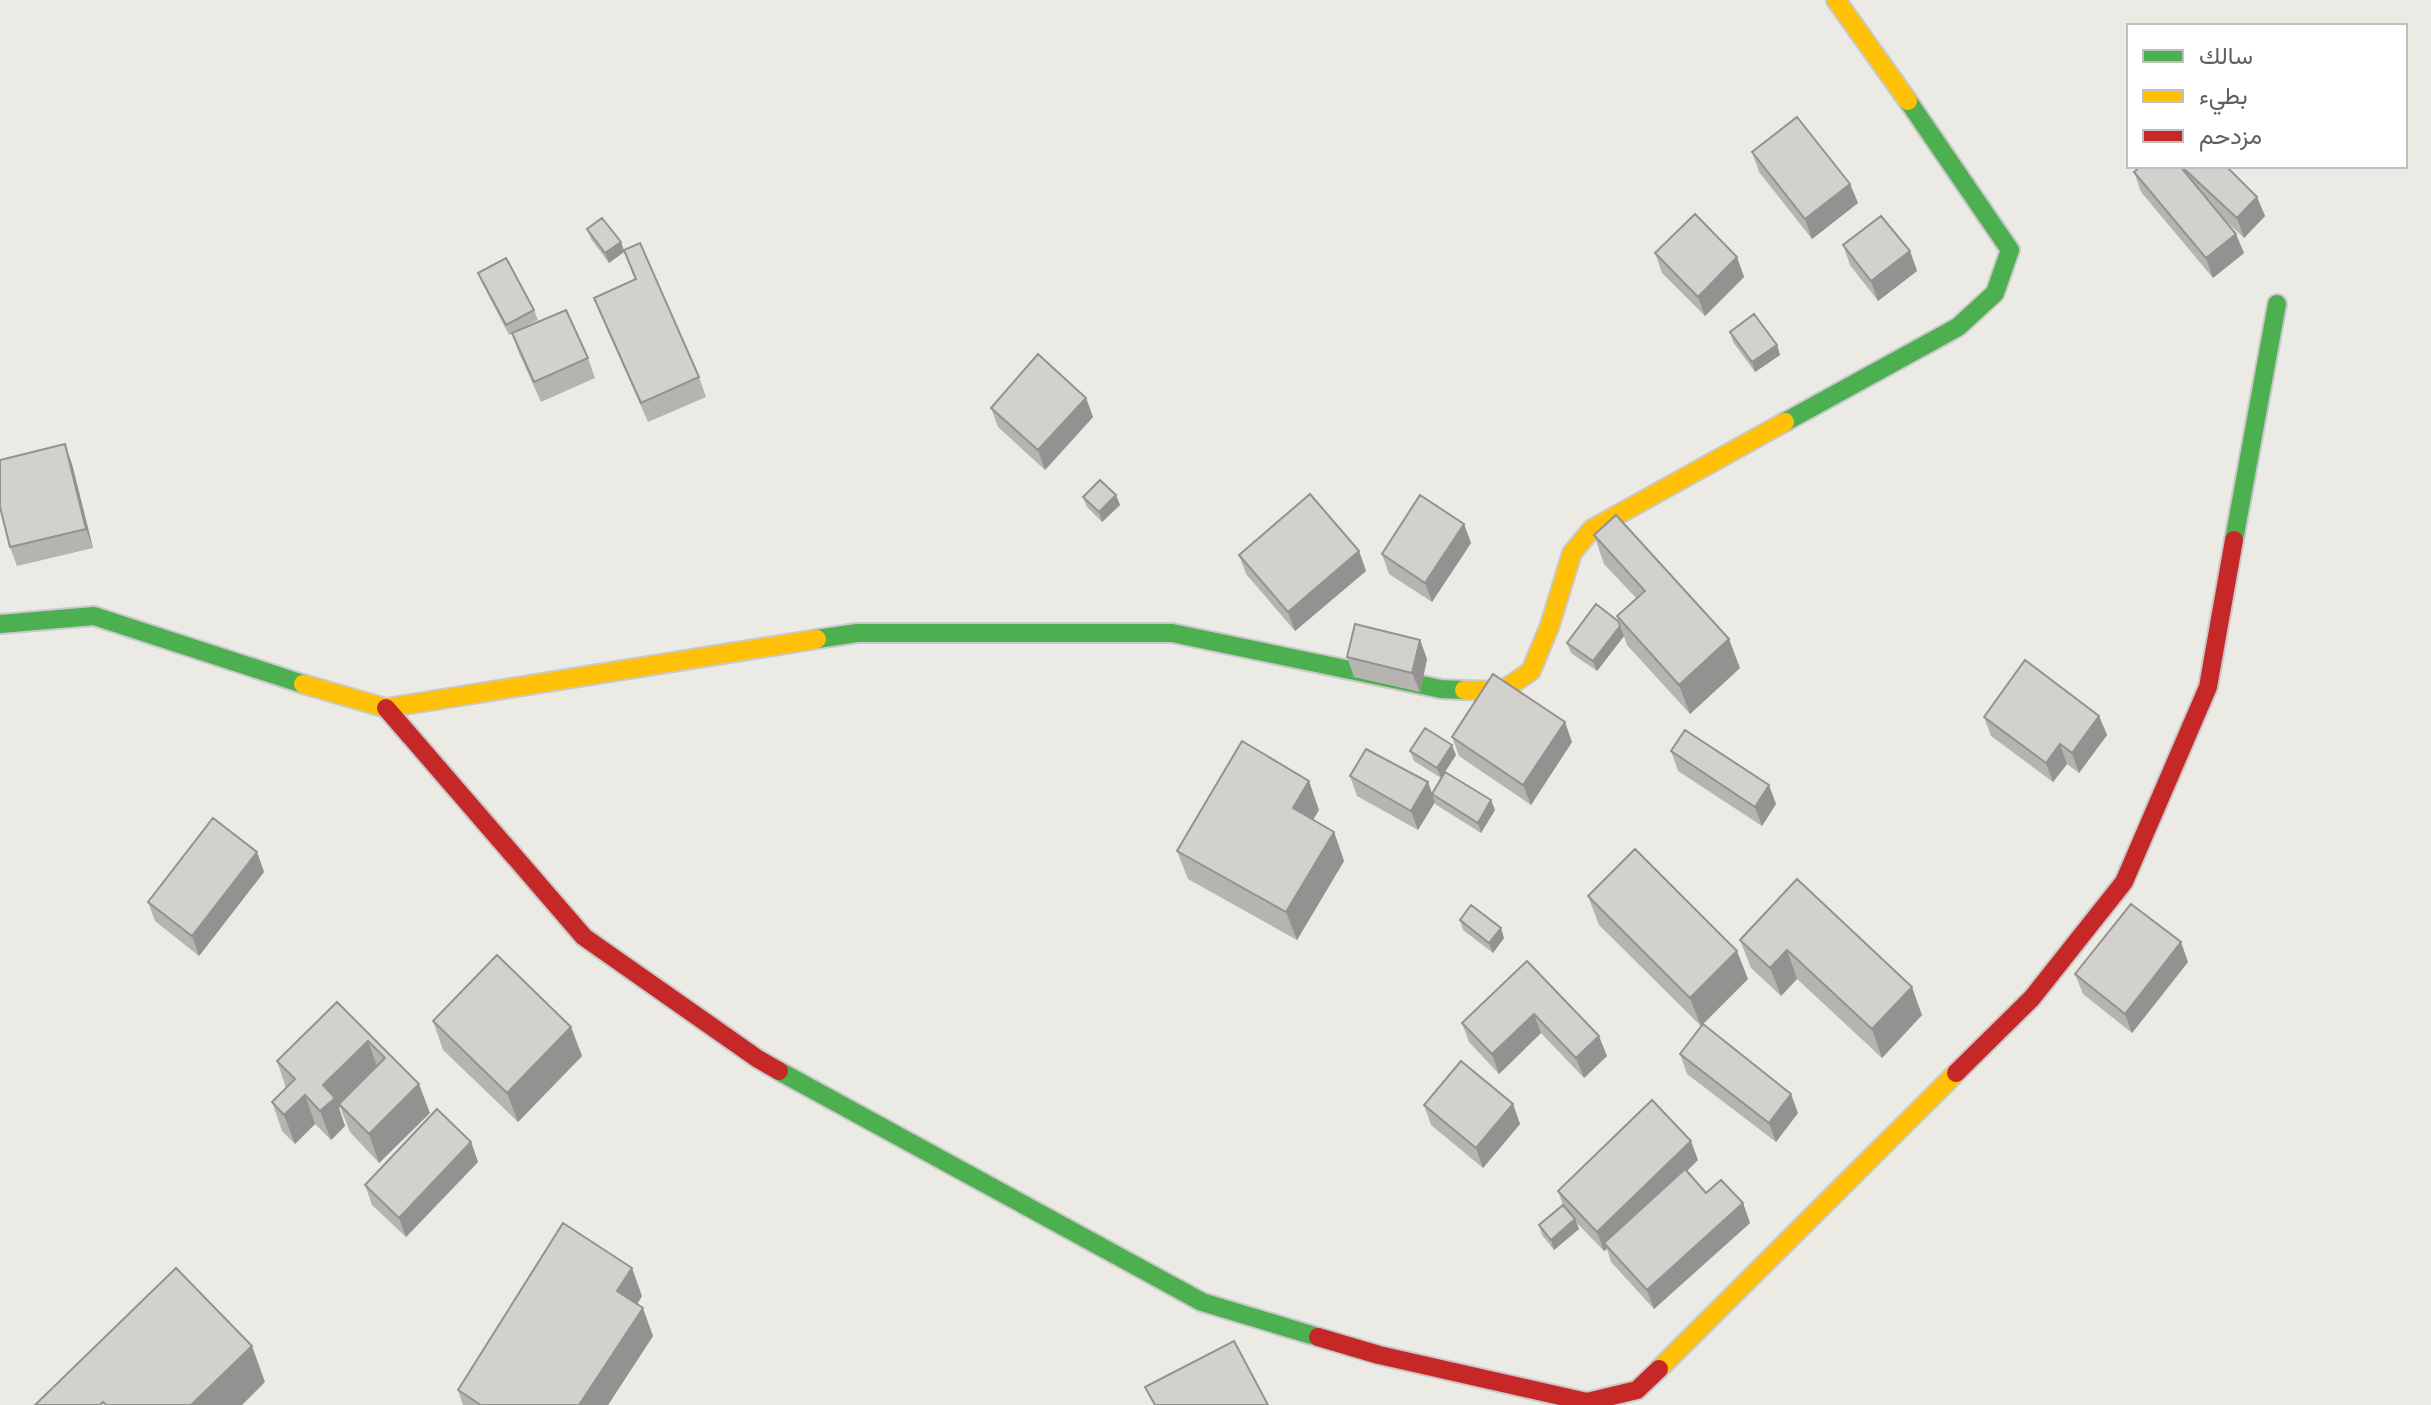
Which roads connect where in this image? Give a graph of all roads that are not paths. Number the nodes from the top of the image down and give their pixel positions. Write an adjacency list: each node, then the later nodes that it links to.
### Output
1 (1836, 0): 4 (street)
2 (2277, 304): 4 (street)
3 (0, 624): 4 (street)
4 (386, 708)

